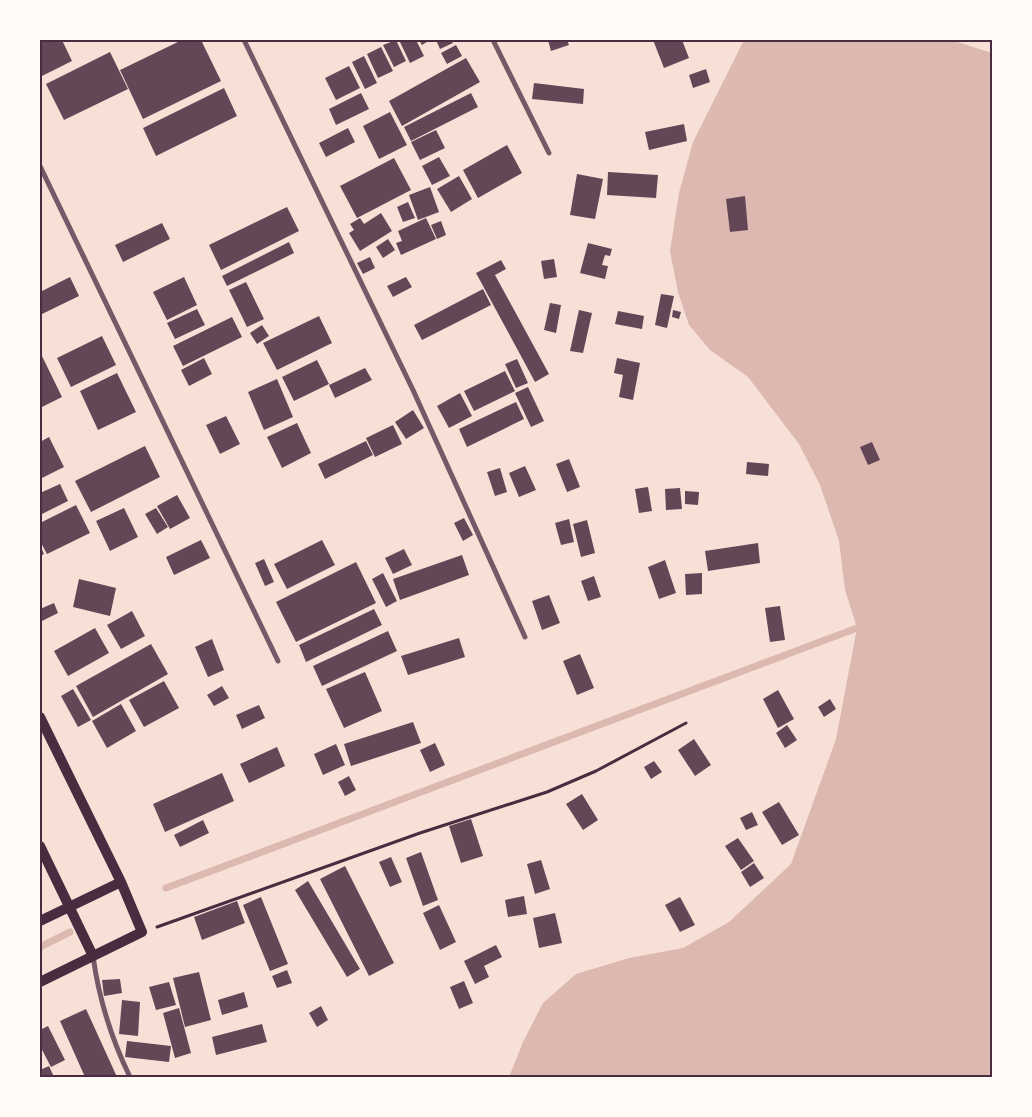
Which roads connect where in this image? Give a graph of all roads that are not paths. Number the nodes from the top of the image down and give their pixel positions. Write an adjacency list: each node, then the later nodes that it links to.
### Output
1 (244, 40): 5 (street)
2 (493, 40): 3 (street)
3 (549, 153)
4 (40, 166): 6 (street)
5 (525, 637)
6 (278, 661)
7 (40, 717): 9 (main road)
8 (40, 846): 10 (main road)
9 (120, 882): 10 (main road); 12 (main road)
10 (72, 911): 11 (main road); 12 (main road)
11 (40, 921)
12 (93, 955): 13 (main road); 14 (street)
13 (40, 982)
14 (130, 1077)

